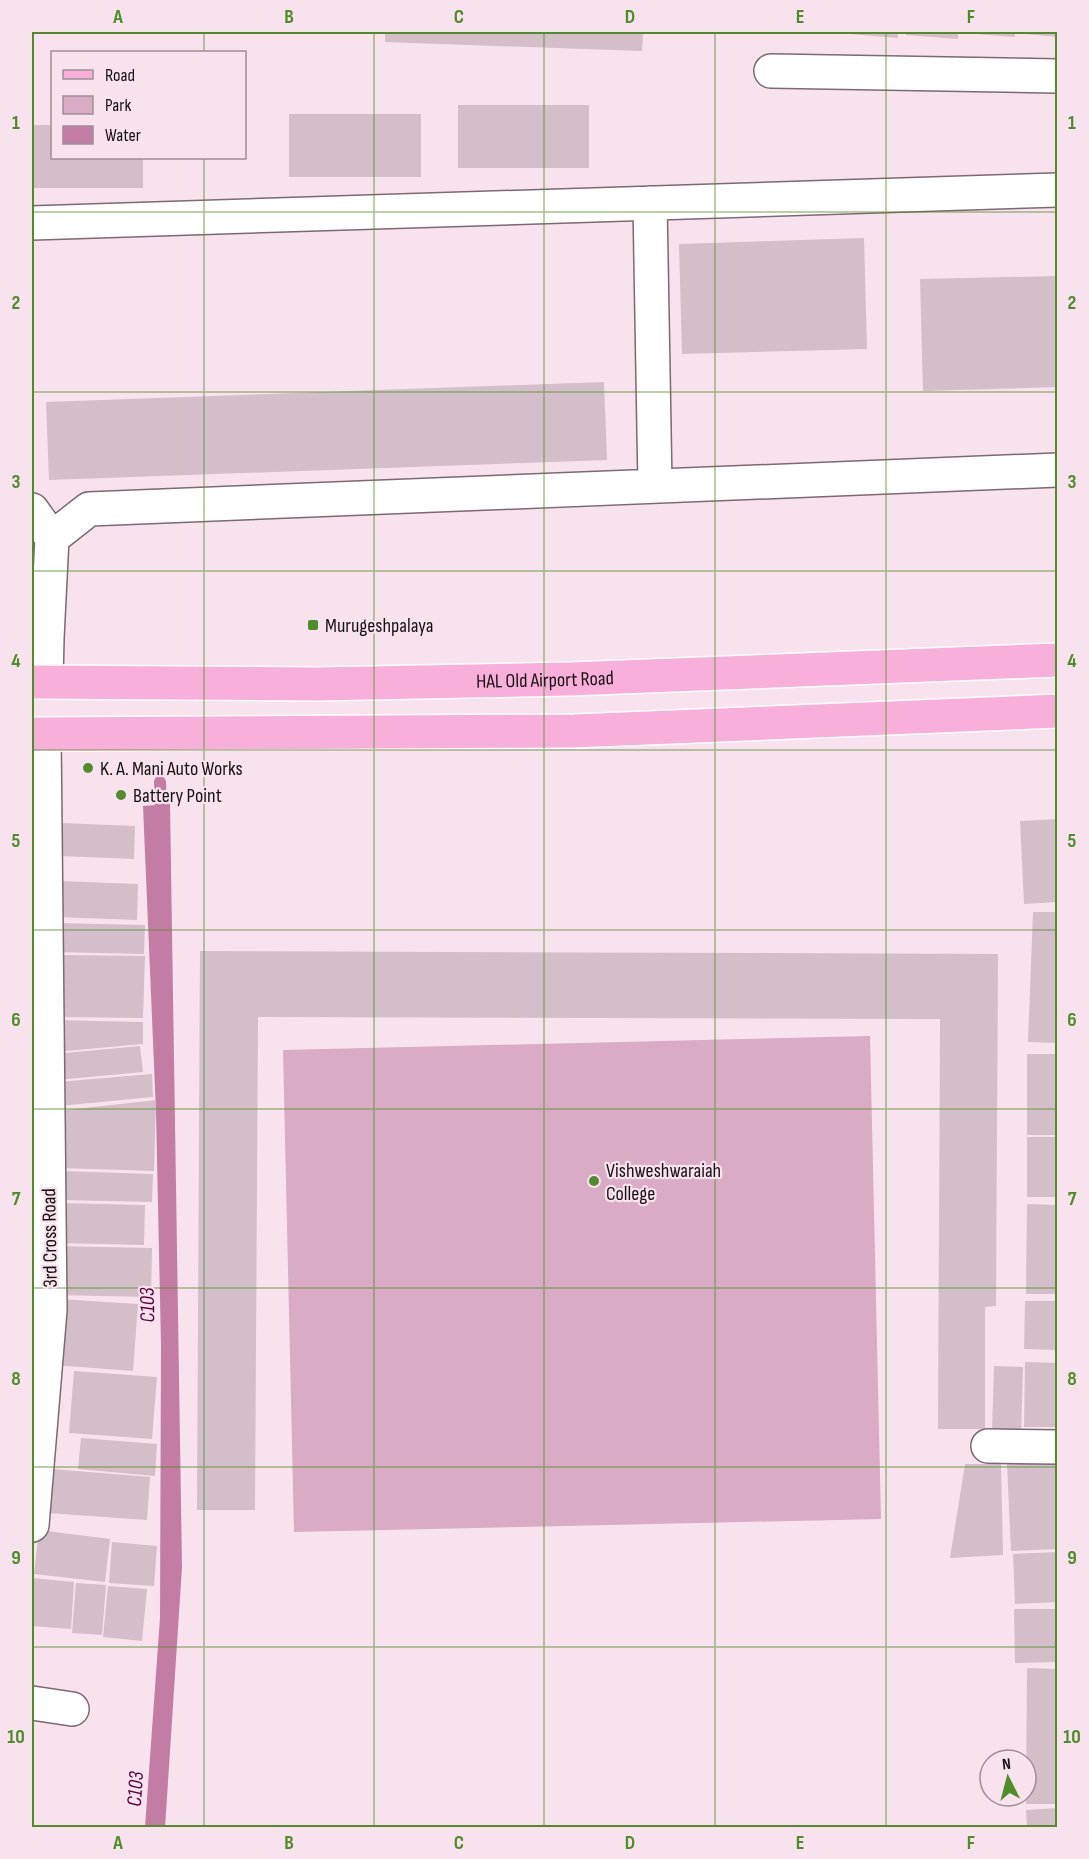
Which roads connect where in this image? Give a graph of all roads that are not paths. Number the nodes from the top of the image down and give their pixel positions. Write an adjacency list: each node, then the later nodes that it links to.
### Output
1 (771, 71): 2 (street)
2 (1058, 76)
3 (1058, 190): 4 (street)
4 (650, 203): 5 (street); 7 (street)
5 (32, 223)
6 (1058, 470): 7 (street)
7 (655, 486): 9 (street)
8 (32, 510): 9 (street)
9 (52, 538): 11 (street)
10 (1058, 660): 11 (main road, HAL Old Airport Road)
11 (39, 682)
12 (1058, 711): 13 (main road)
13 (38, 734): 16 (street, 3rd Cross Road)
14 (988, 1446): 15 (street)
15 (1058, 1447)
16 (32, 1525)
17 (32, 1703): 18 (street)
18 (72, 1709)

